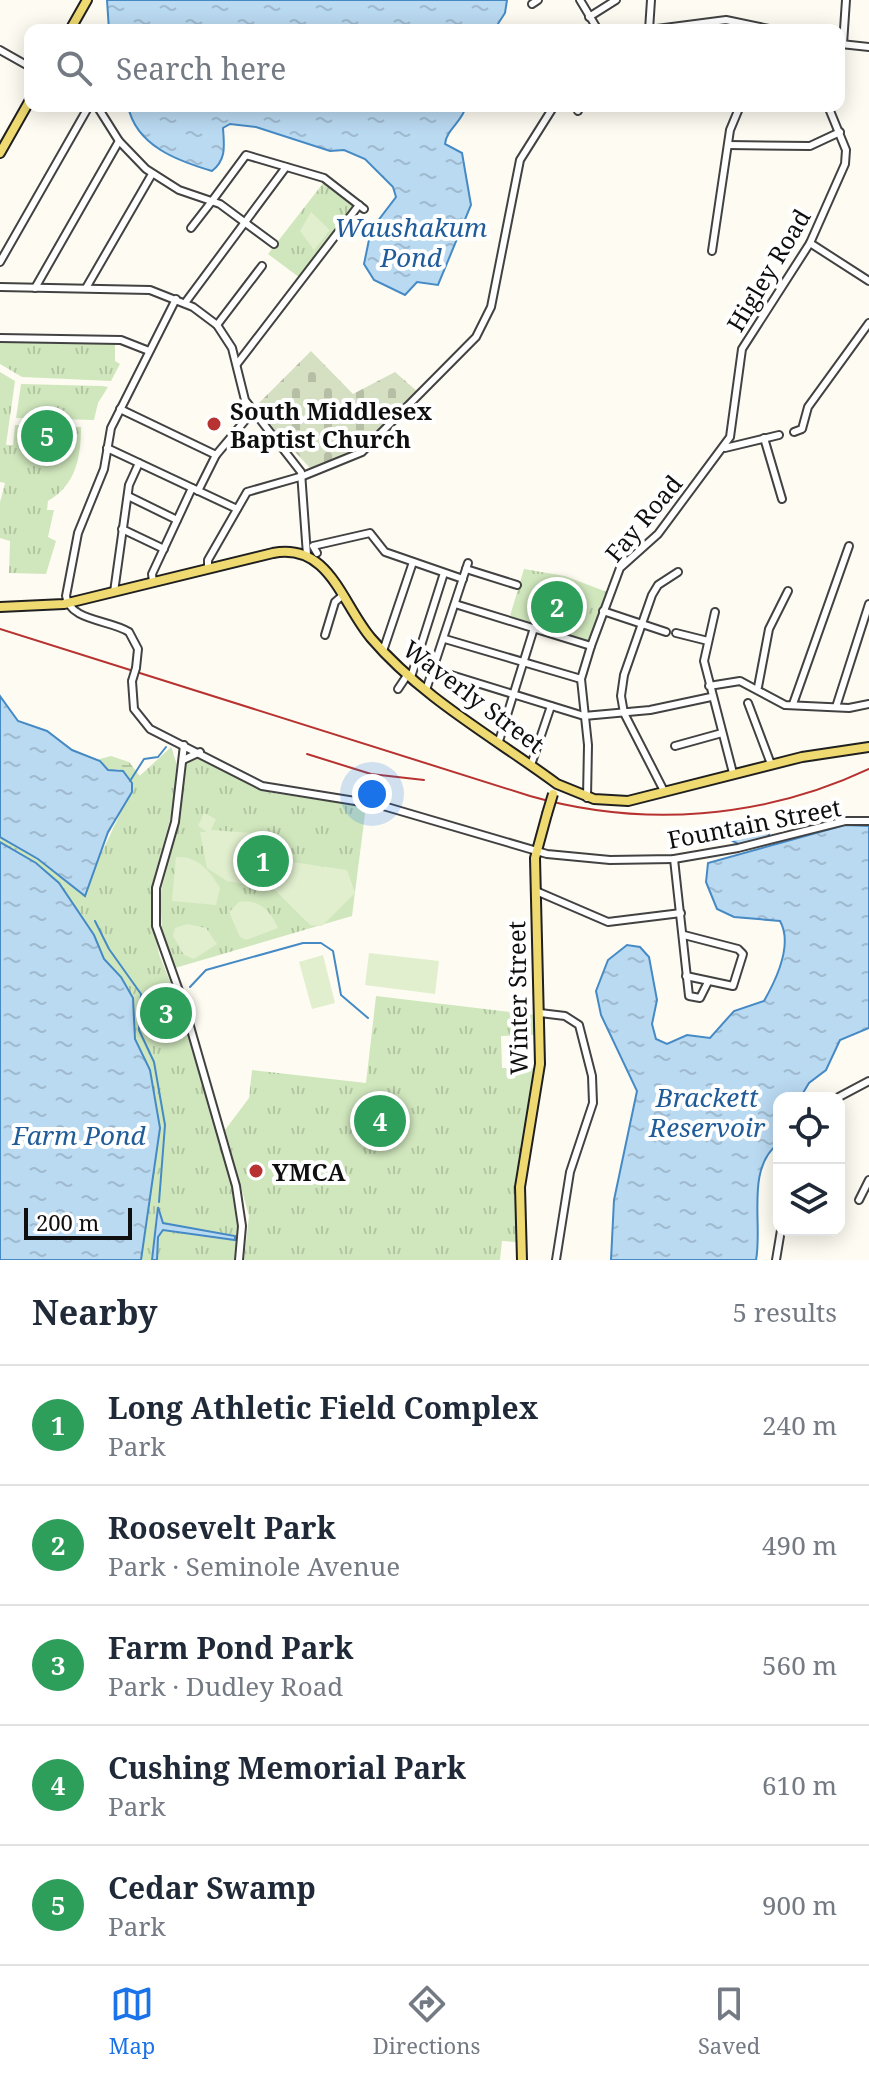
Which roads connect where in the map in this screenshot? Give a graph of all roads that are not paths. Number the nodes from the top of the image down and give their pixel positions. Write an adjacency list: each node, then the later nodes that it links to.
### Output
1 (87, 0): 7 (main road)
2 (580, 0): 6 (street)
3 (616, 0): 6 (street)
4 (651, 0): 9 (street)
5 (846, 0): 12 (street)
6 (589, 17): 8 (street)
7 (73, 24)
8 (594, 24)
9 (649, 24)
10 (695, 24): 11 (street)
11 (746, 24)
12 (843, 24)
13 (845, 44): 14 (street)
14 (869, 47)
15 (0, 50): 16 (street)
16 (24, 64)
17 (24, 110): 26 (main road)
18 (86, 112): 35 (street)
19 (101, 112): 24 (street)
20 (548, 112): 58 (street)
21 (738, 112): 25 (street)
22 (831, 112): 23 (street, Higley Road)
23 (840, 132): 25 (street); 32 (street, Higley Road)
24 (119, 141): 28 (street); 39 (street)
25 (728, 145): 34 (street)
26 (1, 147)
27 (286, 167): 29 (street); 30 (street); 48 (street)
28 (152, 174): 29 (street); 40 (street)
29 (212, 201): 30 (street); 31 (street)
30 (245, 222): 33 (street); 42 (street)
31 (191, 228)
32 (810, 243): 37 (street); 47 (street, Higley Road)
33 (274, 244)
34 (712, 251)
35 (0, 262)
36 (262, 266): 44 (street)
37 (869, 281)
38 (0, 287): 39 (street)
39 (35, 288): 40 (street)
40 (86, 288): 41 (street)
41 (176, 299): 42 (street); 46 (street)
42 (185, 303): 44 (street)
43 (869, 323): 51 (street)
44 (217, 325): 48 (street)
45 (0, 338): 46 (street)
46 (149, 351): 49 (street)
47 (739, 363): 55 (street, Fay Road)
48 (236, 365): 50 (street)
49 (120, 409): 54 (street); 56 (street)
50 (253, 411): 56 (street); 58 (street)
51 (794, 432)
52 (779, 435): 53 (street)
53 (764, 438): 55 (street); 61 (street)
54 (107, 448): 57 (street); 79 (street)
55 (724, 448): 83 (street, Fay Road)
56 (216, 455): 59 (street)
57 (139, 463): 59 (street); 60 (street)
58 (303, 476): 62 (street); 65 (street)
59 (195, 490): 62 (street); 63 (street)
60 (128, 496): 63 (street); 64 (street)
61 (782, 499)
62 (237, 509): 70 (street)
63 (177, 520): 67 (street)
64 (122, 529): 67 (street); 77 (street)
65 (306, 533): 68 (street); 69 (street)
66 (849, 546): 105 (street)
67 (164, 549): 74 (street)
68 (307, 555): 70 (main road); 78 (main road, Waverly Street)
69 (413, 562): 72 (street); 93 (street)
70 (208, 569): 74 (main road)
71 (678, 572): 85 (street)
72 (444, 573): 73 (street); 96 (street)
73 (463, 579): 75 (street); 80 (street)
74 (153, 582): 77 (main road)
75 (517, 585)
76 (788, 591): 99 (street)
77 (114, 592): 79 (main road)
78 (342, 596): 89 (street); 93 (main road, Waverly Street)
79 (72, 602): 82 (main road); 112 (street, Fountain Street, bridge)
80 (455, 604): 86 (street); 90 (street)
81 (869, 604): 108 (street)
82 (0, 607)
83 (603, 611): 85 (street); 92 (street, Fay Road)
84 (715, 612): 91 (street)
85 (641, 624): 87 (street); 109 (street)
86 (534, 628): 92 (street); 94 (street)
87 (666, 632)
88 (676, 633): 91 (street)
89 (325, 635)
90 (445, 639): 94 (street); 95 (street)
91 (708, 641): 98 (street)
92 (591, 646): 97 (street, Fay Road)
93 (383, 651): 96 (main road, Waverly Street)
94 (523, 663): 97 (street); 102 (street)
95 (435, 670): 101 (street); 102 (street)
96 (409, 675): 100 (street); 101 (main road, Waverly Street)
97 (581, 679): 110 (street, Fay Road)
98 (709, 686): 99 (street); 103 (street)
99 (758, 687): 105 (street)
100 (398, 689)
101 (426, 690): 113 (main road, Waverly Street)
102 (513, 694): 107 (street); 113 (street)
103 (711, 697): 109 (street); 111 (street)
104 (748, 703): 119 (street)
105 (793, 704): 108 (street)
106 (869, 704): 108 (street)
107 (551, 706): 110 (street); 120 (street)
108 (836, 707)
109 (624, 713): 110 (street); 123 (street)
110 (584, 716): 124 (street, Fay Road)
111 (722, 733): 115 (street); 121 (street)
112 (159, 734): 114 (street, Fountain Street); 118 (street)
113 (499, 741): 120 (main road, Waverly Street)
114 (186, 746): 117 (street, Fountain Street); 118 (street)
115 (675, 746)
116 (869, 747): 119 (main road, Waverly Street)
117 (200, 752): 118 (street); 126 (street, Fountain Street)
118 (181, 762): 139 (street)
119 (771, 764): 121 (main road, Waverly Street)
120 (531, 765): 122 (main road, Waverly Street)
121 (733, 773): 123 (main road, Waverly Street)
122 (557, 784): 124 (main road, Waverly Street); 126 (main road, Winter Street, bridge)
123 (664, 791): 124 (main road, Waverly Street)
124 (587, 798)
125 (869, 821): 127 (street, Fountain Street)
126 (537, 852): 127 (street, Fountain Street); 128 (main road, Winter Street)
127 (674, 859): 129 (street)
128 (536, 891): 129 (street); 133 (main road, Winter Street)
129 (681, 913): 130 (street)
130 (684, 935): 131 (street); 132 (street)
131 (686, 976): 132 (street); 132 (street)
132 (708, 982)
133 (540, 1013): 140 (main road, Winter Street); 141 (street)
134 (869, 1081): 135 (street)
135 (845, 1094)
136 (869, 1180): 137 (street)
137 (863, 1197)
138 (780, 1236): 142 (street)
139 (239, 1260)
140 (522, 1260)
141 (556, 1260)
142 (776, 1260)

